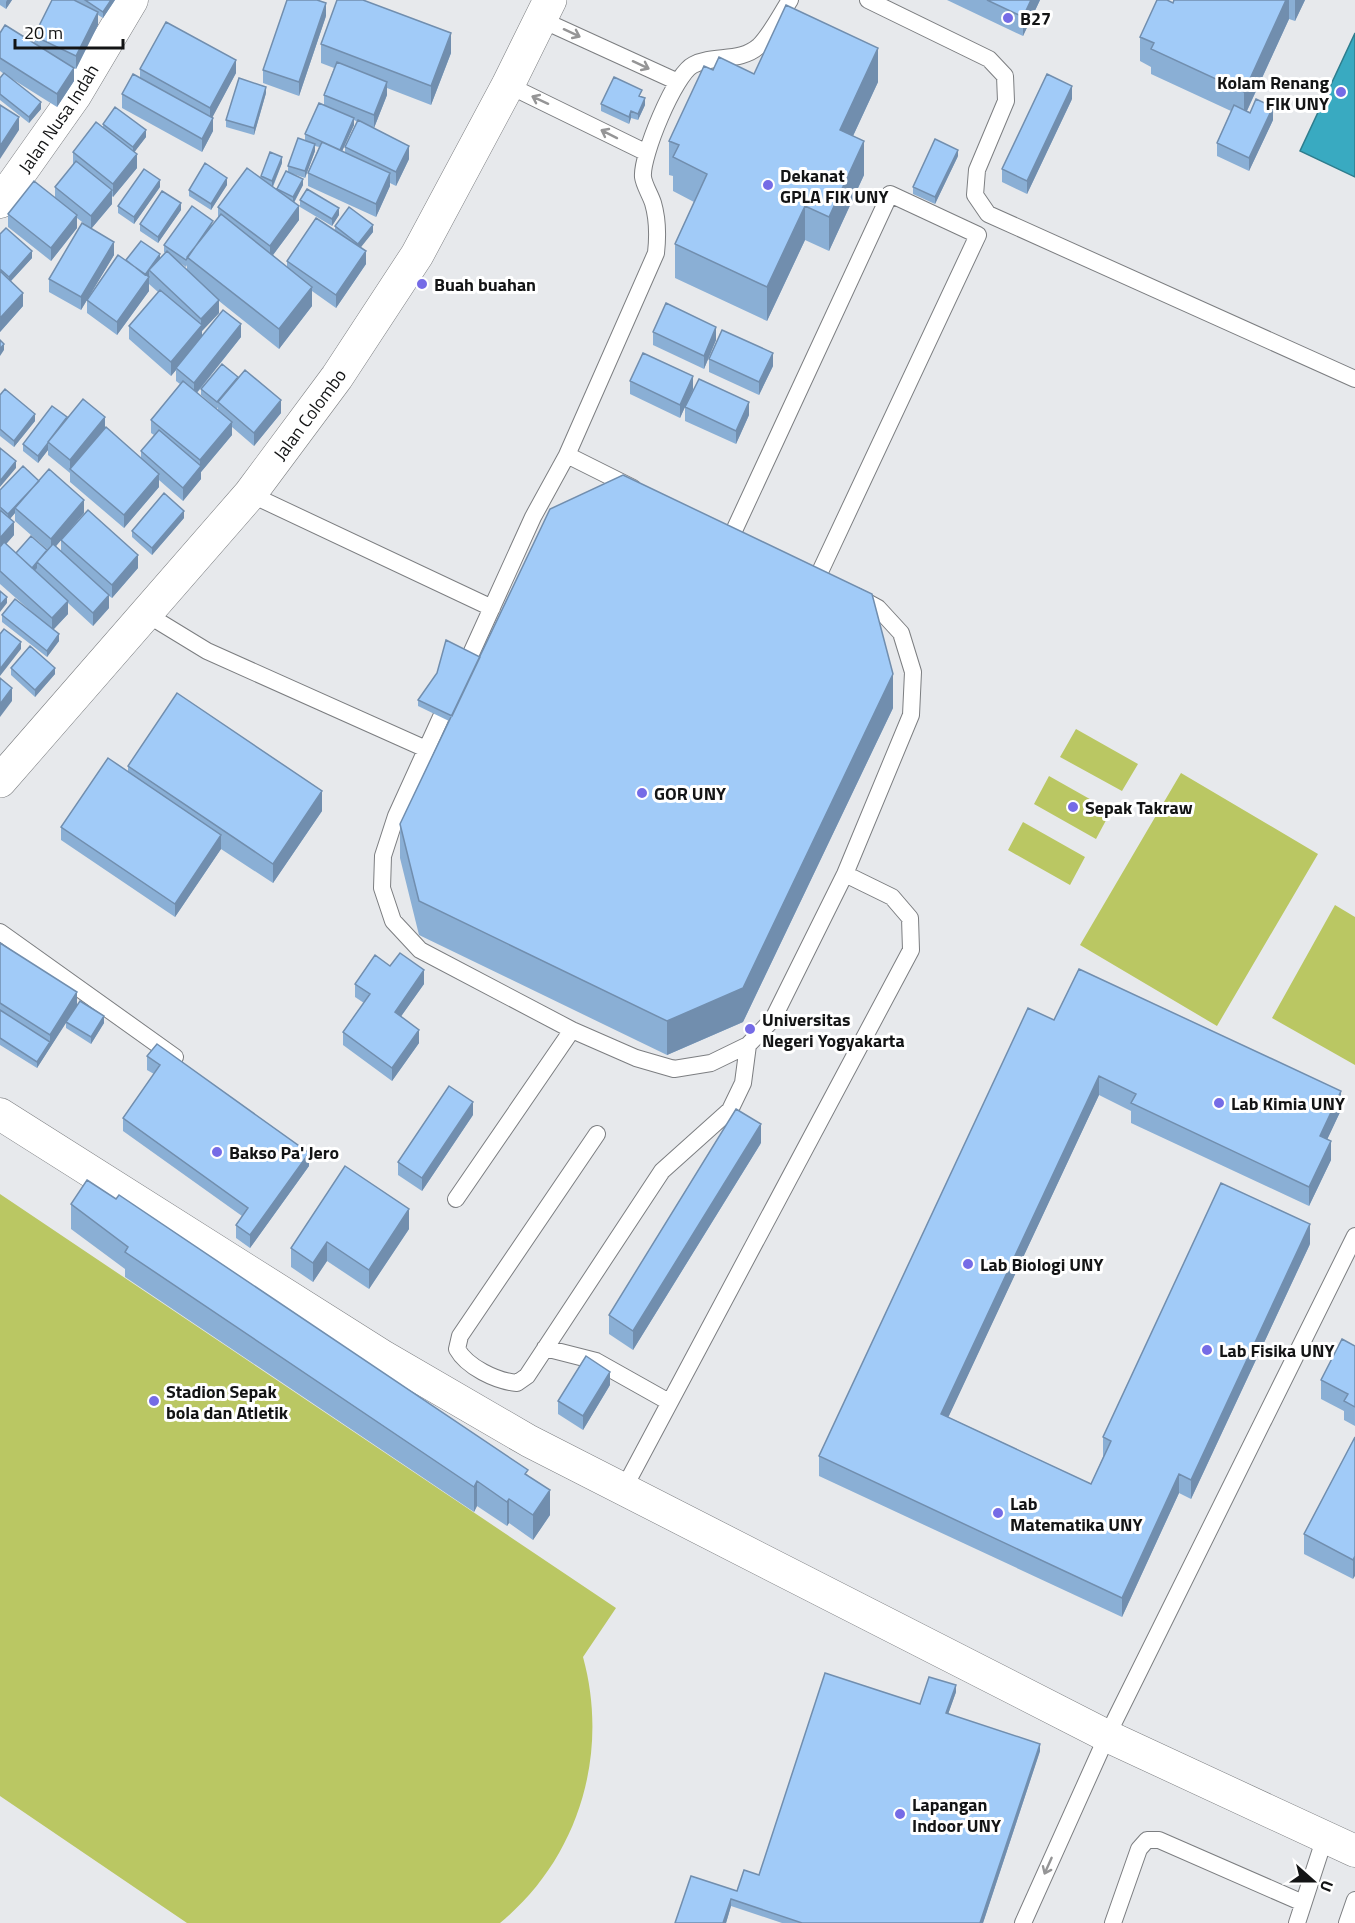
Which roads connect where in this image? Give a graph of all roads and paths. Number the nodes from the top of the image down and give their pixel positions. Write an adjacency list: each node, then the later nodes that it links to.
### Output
1 (132, 0): 8 (street, Jalan Nusa Indah)
2 (790, 0): 5 (lane)
3 (868, 0): 9 (lane)
4 (545, 9): 5 (lane, one-way to 5); 6 (main road, Jalan Colombo)
5 (678, 82): 7 (lane)
6 (508, 85): 7 (lane, one-way to 6); 11 (main road, Jalan Colombo)
7 (647, 153): 10 (lane)
8 (0, 202)
9 (1355, 379)
10 (567, 455): 12 (lane); 14 (lane)
11 (250, 494): 14 (lane); 15 (main road, Jalan Colombo)
12 (649, 495)
13 (732, 535): 20 (lane)
14 (492, 608): 16 (lane)
15 (148, 615): 18 (lane); 19 (main road, Jalan Colombo)
16 (469, 658)
17 (441, 717): 18 (lane)
18 (426, 749): 22 (lane)
19 (0, 781)
20 (845, 874): 23 (lane); 30 (lane)
21 (0, 932): 24 (lane)
22 (572, 1030): 23 (lane); 27 (lane)
23 (748, 1045): 29 (lane)
24 (186, 1065)
25 (0, 1114): 31 (street)
26 (597, 1134): 29 (lane)
27 (456, 1199)
28 (1355, 1236): 32 (lane)
29 (545, 1348): 30 (lane)
30 (669, 1402): 31 (lane)
31 (623, 1490): 32 (street)
32 (1107, 1736): 33 (street); 37 (lane, one-way to 37)
33 (1325, 1837): 34 (street); 36 (lane)
34 (1355, 1851)
35 (1355, 1900): 40 (lane)
36 (1303, 1903): 38 (lane); 39 (lane)
37 (1023, 1923)
38 (1113, 1923)
39 (1297, 1923)
40 (1347, 1923)

